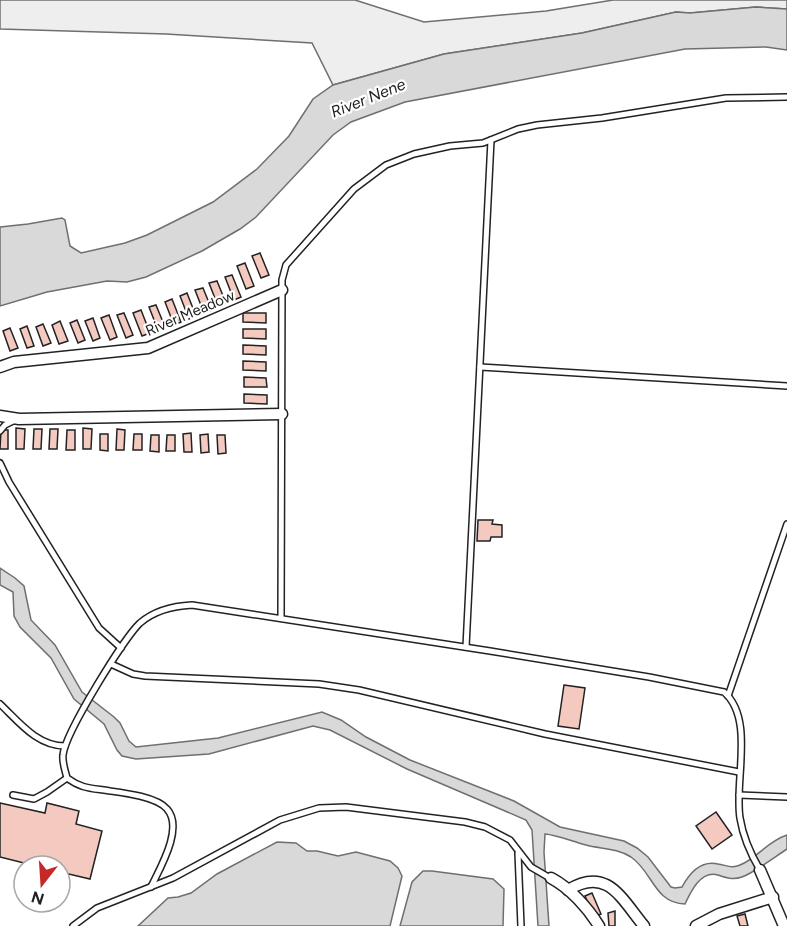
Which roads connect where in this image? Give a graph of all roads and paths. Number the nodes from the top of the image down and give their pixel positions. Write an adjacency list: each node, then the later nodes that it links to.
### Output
1 (787, 96): 2 (lane)
2 (491, 140): 3 (lane); 5 (lane)
3 (282, 290): 4 (street, River Meadow); 7 (lane)
4 (0, 367)
5 (480, 368): 6 (lane); 14 (lane)
6 (787, 386)
7 (282, 414): 9 (street); 13 (lane)
8 (0, 416): 9 (street)
9 (19, 419): 10 (lane)
10 (0, 431)
11 (0, 463): 15 (lane)
12 (787, 524): 17 (lane)
13 (281, 618): 14 (lane); 15 (lane)
14 (466, 647): 17 (lane)
15 (120, 648): 16 (lane)
16 (111, 664): 19 (lane); 20 (lane)
17 (728, 696): 20 (lane)
18 (0, 704): 19 (lane)
19 (65, 746): 21 (lane)
20 (739, 772): 23 (lane)
21 (67, 777): 22 (lane); 28 (lane)
22 (13, 795)
23 (739, 795): 24 (lane); 26 (lane)
24 (787, 797)
25 (518, 853): 27 (lane); 28 (lane); 32 (lane)
26 (760, 870): 30 (street)
27 (551, 878): 29 (street)
28 (151, 887): 31 (lane)
29 (568, 890): 33 (street); 34 (street)
30 (773, 897): 35 (street); 36 (street)
31 (73, 926)
32 (521, 926)
33 (599, 926)
34 (644, 926)
35 (696, 926)
36 (784, 926)

